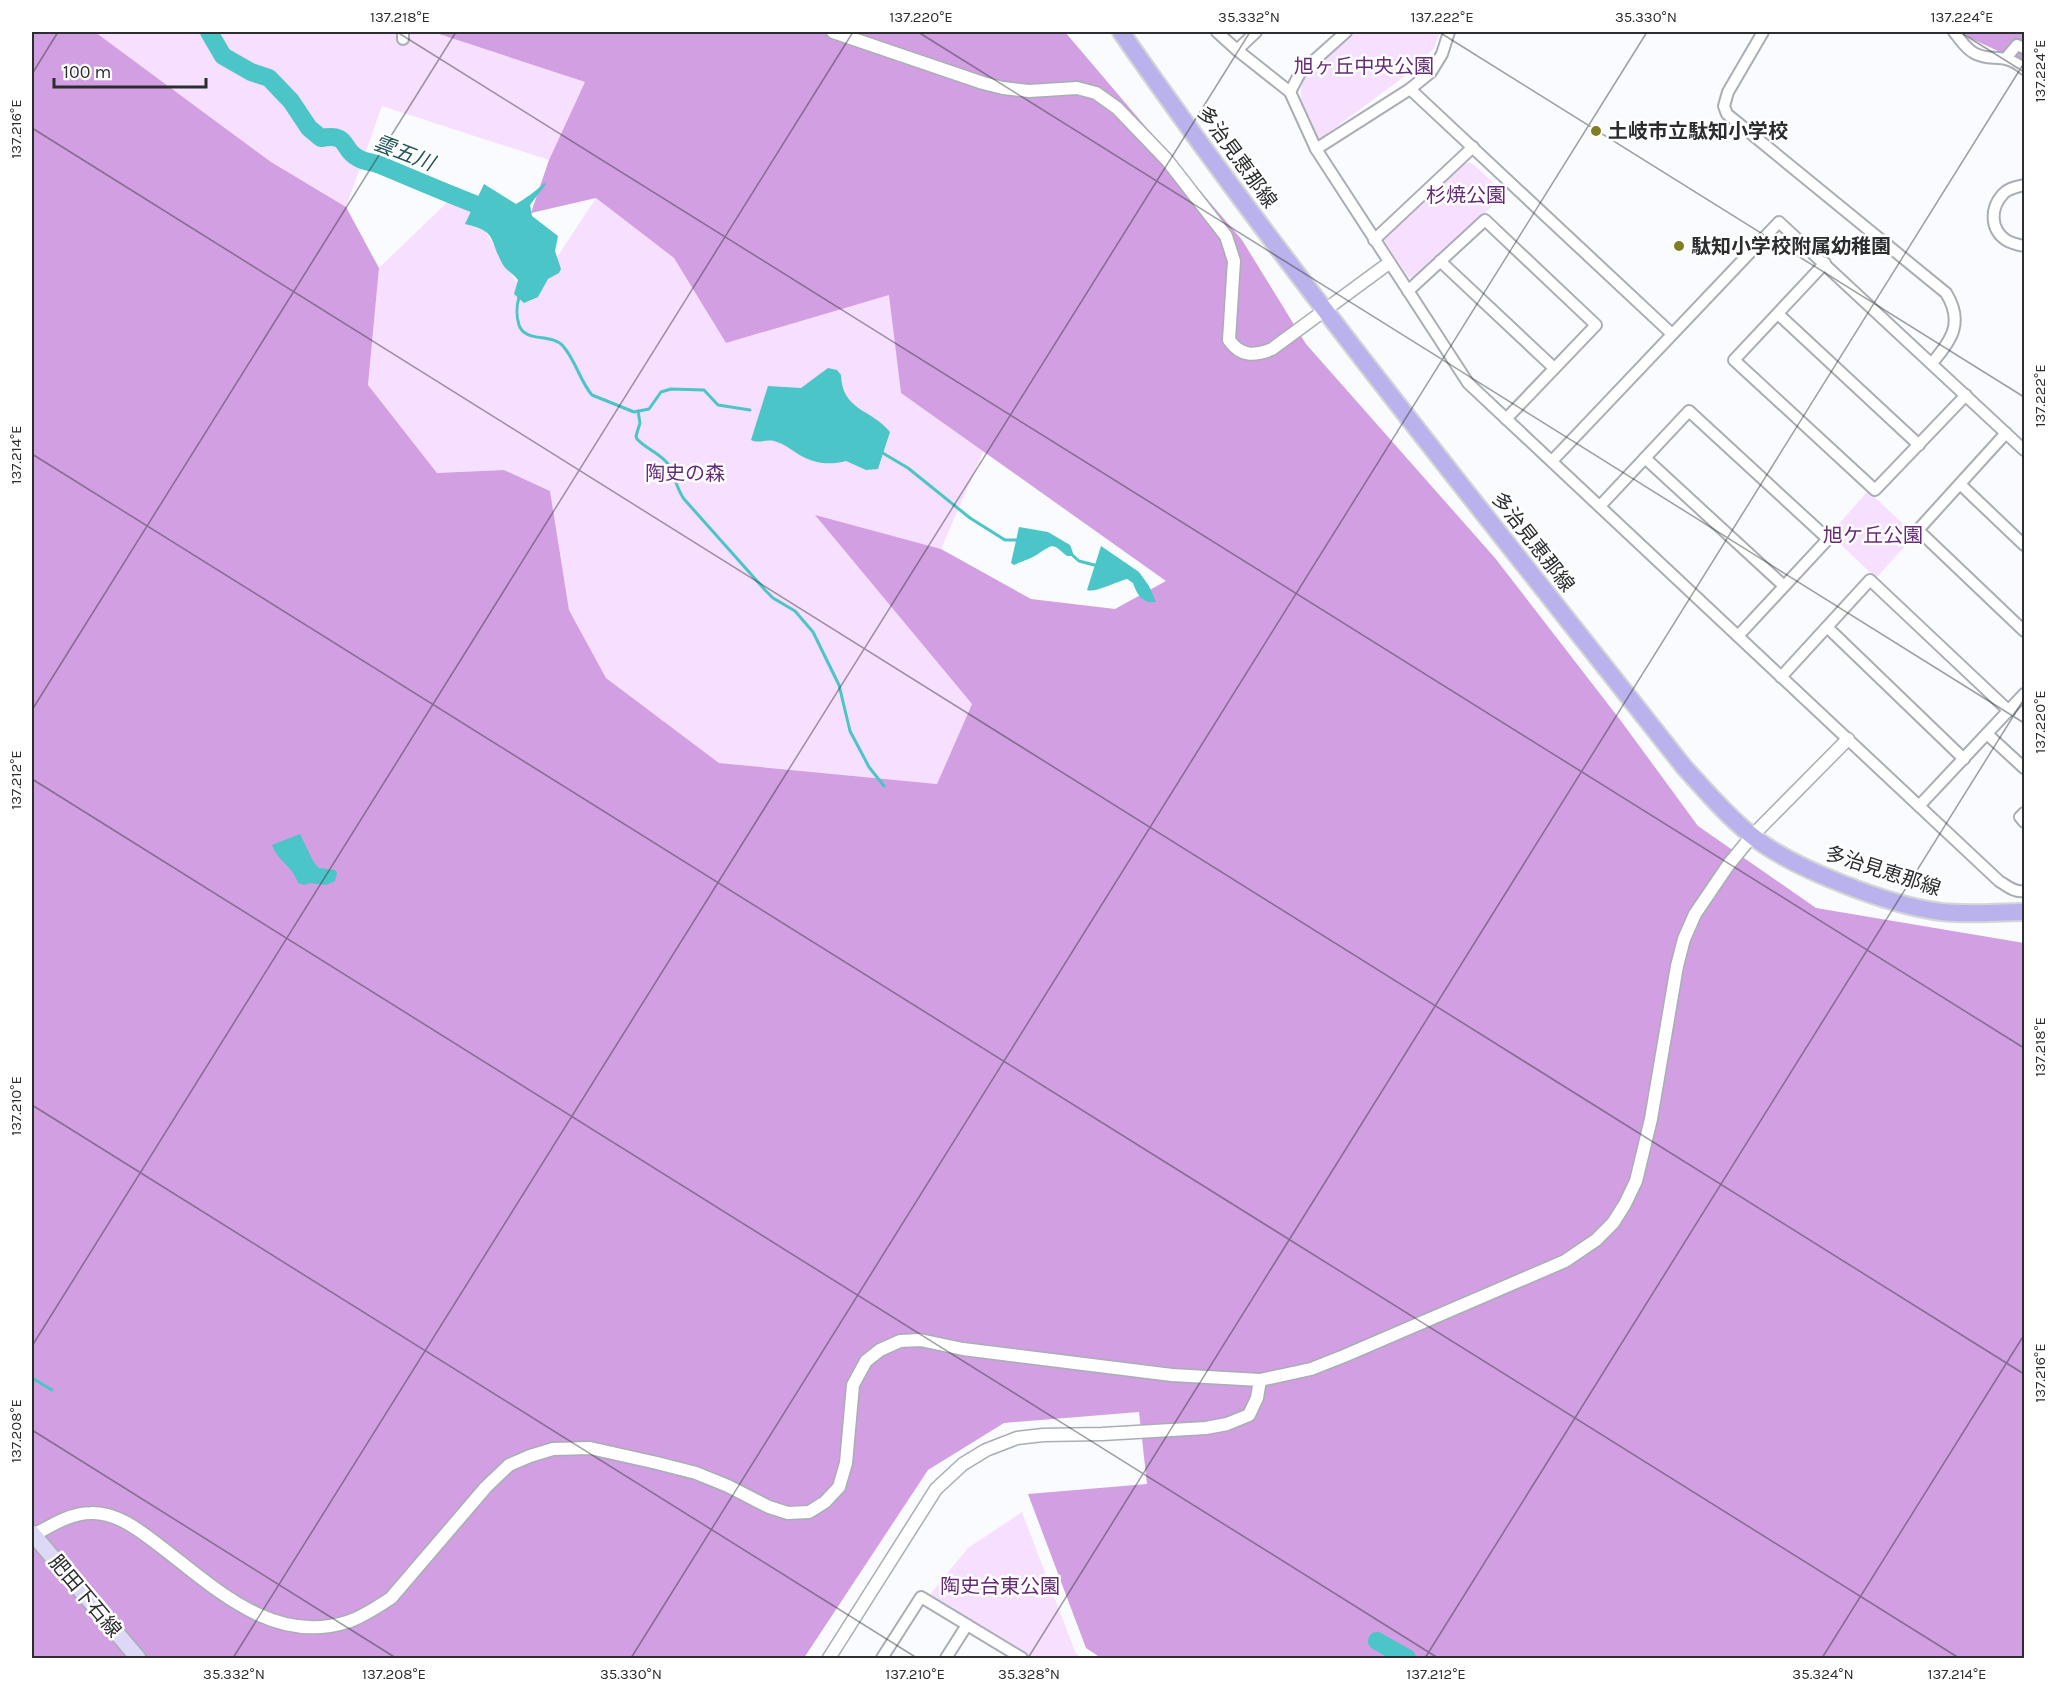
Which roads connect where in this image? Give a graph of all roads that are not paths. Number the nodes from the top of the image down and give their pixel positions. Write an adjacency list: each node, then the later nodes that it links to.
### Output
1 (833, 32): 24 (street)
2 (1121, 32): 24 (main road, 多治見恵那線)
3 (1217, 32): 10 (street)
4 (1256, 32): 10 (street)
5 (1346, 32): 14 (street)
6 (1449, 32): 13 (street)
7 (1763, 32): 27 (street)
8 (1954, 32): 11 (street)
9 (2025, 48): 11 (street)
10 (1237, 50): 14 (street)
11 (2006, 58): 12 (street)
12 (2025, 69)
13 (1410, 89): 15 (street); 16 (street)
14 (1290, 92): 16 (street)
15 (1473, 147): 18 (street); 26 (street)
16 (1316, 149): 18 (street)
17 (2025, 185): 19 (street)
18 (1374, 240): 21 (street)
19 (2025, 246)
20 (1440, 261): 23 (street); 28 (street); 28 (street)
21 (1389, 263): 23 (street); 24 (street)
22 (1825, 263): 25 (street); 26 (street); 27 (street)
23 (1408, 291): 30 (street)
24 (1327, 310): 53 (main road, 多治見恵那線)
25 (1778, 314): 32 (street); 32 (street)
26 (1672, 334): 35 (street)
27 (1932, 363): 29 (street)
28 (1554, 368): 30 (street)
29 (1966, 395): 31 (street); 32 (street)
30 (1506, 418): 35 (street)
31 (2006, 433): 33 (street); 36 (street)
32 (1919, 445)
33 (2025, 450)
34 (1645, 458): 37 (street); 39 (street); 39 (street)
35 (1552, 461): 37 (street)
36 (1960, 484): 38 (street); 41 (street)
37 (1600, 506): 42 (street)
38 (2025, 545)
39 (1784, 586): 42 (street)
40 (1827, 627): 43 (street); 45 (street); 48 (street)
41 (2025, 631)
42 (1738, 636): 43 (street)
43 (1781, 677): 47 (street)
44 (2024, 697): 45 (street)
45 (2009, 711): 46 (street)
46 (1987, 734): 48 (street); 49 (street)
47 (1848, 739): 50 (street); 53 (street)
48 (1964, 759): 50 (street)
49 (2025, 768)
50 (1919, 806): 54 (street)
51 (2025, 813): 52 (street)
52 (2025, 822)
53 (1752, 836): 55 (main road, 多治見恵那線); 56 (street)
54 (2025, 891)
55 (2025, 912)
56 (1260, 1380): 57 (street); 61 (street)
57 (32, 1534): 60 (main road, 肥田下石線)
58 (967, 1625): 59 (street); 62 (street); 63 (street)
59 (1017, 1657)
60 (138, 1659)
61 (829, 1659)
62 (882, 1659)
63 (946, 1659)

